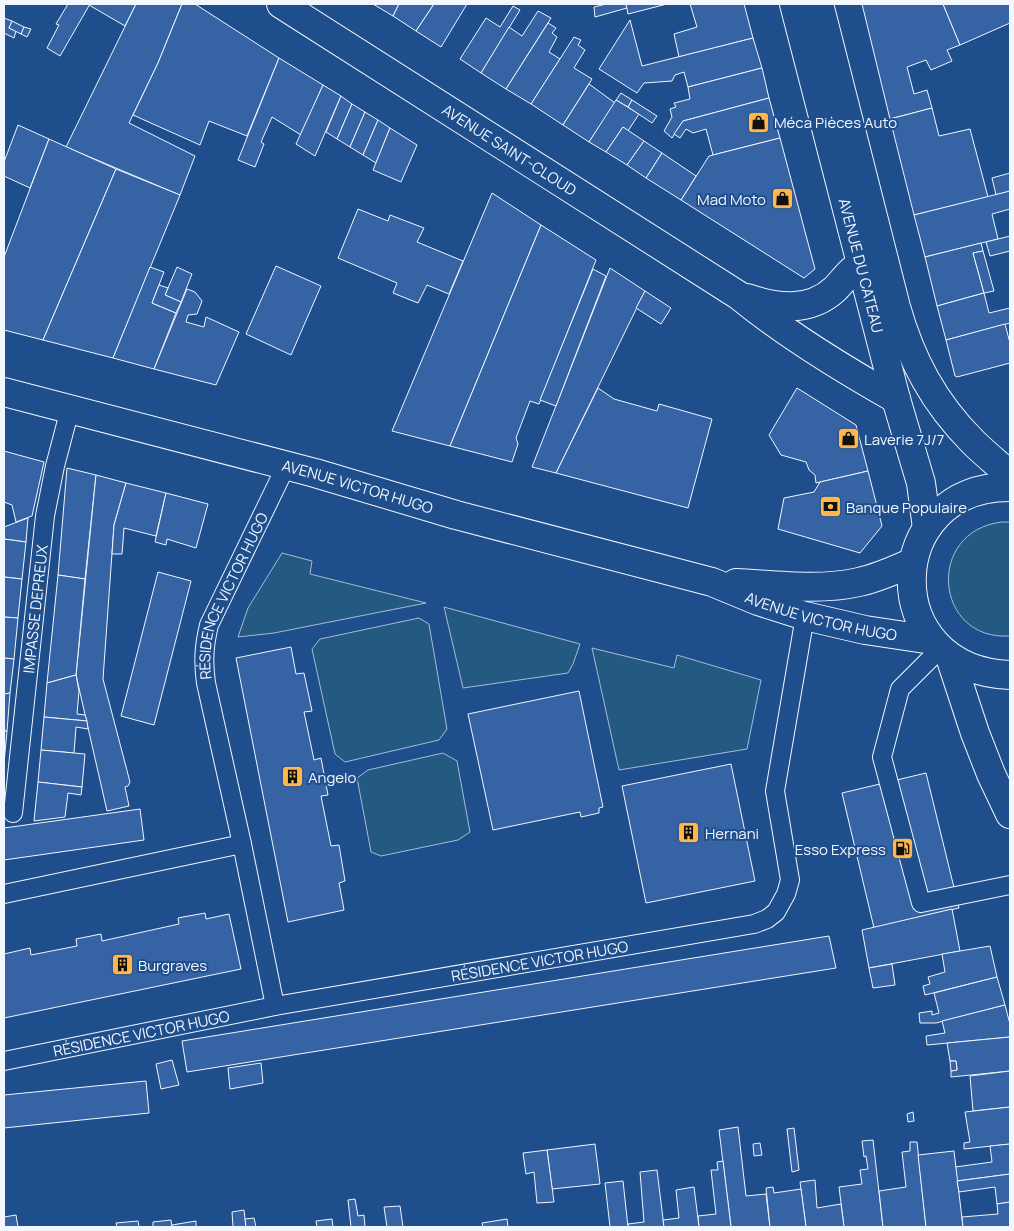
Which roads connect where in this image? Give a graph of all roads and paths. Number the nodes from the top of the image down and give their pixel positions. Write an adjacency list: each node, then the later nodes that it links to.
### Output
1 (281, 4): 5 (street, AVENUE SAINT-CLOUD)
2 (794, 4): 4 (street, AVENUE DU CATEAU)
3 (819, 4): 4 (street, AVENUE DU CATEAU)
4 (872, 260): 5 (street, AVENUE SAINT-CLOUD); 7 (street, AVENUE DU CATEAU); 10 (street, AVENUE DU CATEAU)
5 (738, 296): 7 (street, AVENUE SAINT-CLOUD)
6 (4, 392): 8 (street, AVENUE VICTOR HUGO)
7 (896, 399): 12 (street, AVENUE DU CATEAU)
8 (70, 409): 9 (street, AVENUE VICTOR HUGO); 18 (lane, IMPASSE DEPREUX)
9 (286, 466): 14 (street, AVENUE VICTOR HUGO); 20 (lane, RÉSIDENCE VICTOR HUGO)
10 (1010, 475)
11 (1010, 487): 12 (street)
12 (927, 528): 13 (street)
13 (913, 562): 14 (street, AVENUE VICTOR HUGO); 16 (street)
14 (712, 582): 15 (street, AVENUE VICTOR HUGO)
15 (805, 616): 16 (street, AVENUE VICTOR HUGO); 23 (lane, RÉSIDENCE VICTOR HUGO)
16 (941, 648): 17 (street); 19 (street); 21 (lane)
17 (1010, 674)
18 (13, 812)
19 (1010, 814)
20 (242, 844): 22 (lane); 23 (lane, RÉSIDENCE VICTOR HUGO)
21 (1010, 884)
22 (4, 894)
23 (275, 1006): 24 (lane, RÉSIDENCE VICTOR HUGO)
24 (4, 1061)

